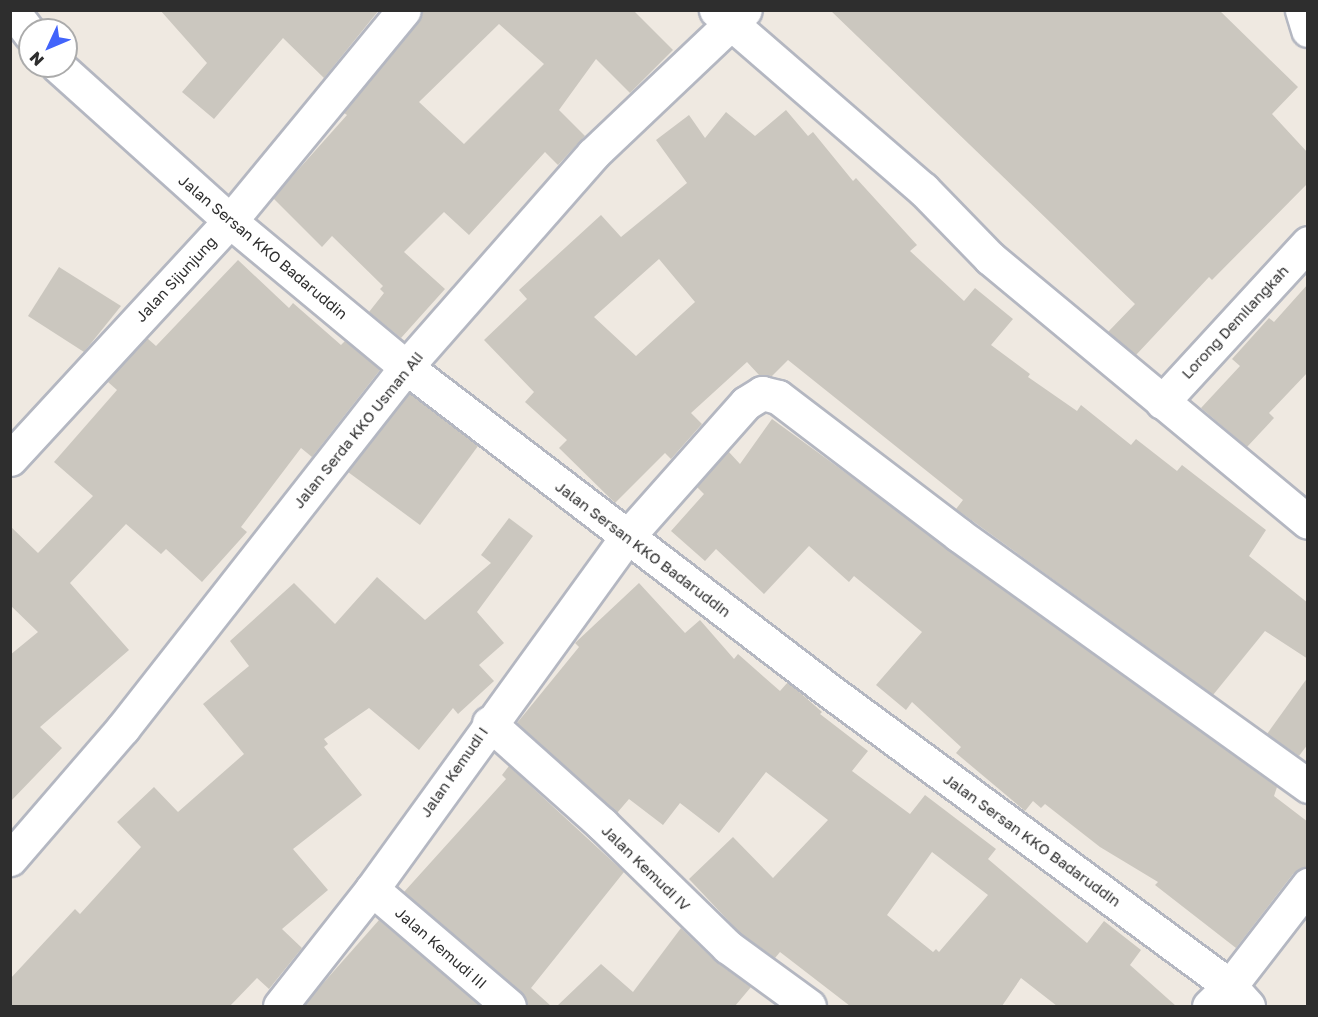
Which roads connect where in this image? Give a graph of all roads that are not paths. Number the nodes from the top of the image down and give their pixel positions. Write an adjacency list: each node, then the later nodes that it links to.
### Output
1 (404, 10): 6 (street, Jalan Sijunjung)
2 (1302, 10): 4 (street)
3 (731, 15): 8 (street, Jalan Serda KKO Usman Ali); 9 (street)
4 (1308, 30)
5 (71, 78): 6 (street, Jalan Sersan KKO Badaruddin)
6 (230, 221): 8 (street, Jalan Sersan KKO Badaruddin); 10 (street, Jalan Sijunjung)
7 (1308, 243): 9 (street, Lorong Demilangkah)
8 (406, 367): 12 (street, Jalan Sersan KKO Badaruddin); 15 (street, Jalan Serda KKO Usman Ali)
9 (1162, 402): 11 (street)
10 (10, 459)
11 (1306, 515)
12 (627, 537): 13 (street, Jalan Kemudi I); 14 (street, Jalan Kemudi I); 18 (street, Jalan Sersan KKO Badaruddin)
13 (489, 723): 17 (street, Jalan Kemudi I); 21 (street, Jalan Kemudi IV)
14 (1308, 786)
15 (10, 859)
16 (1308, 885): 18 (street)
17 (372, 889): 19 (street, Jalan Kemudi I); 20 (street, Jalan Kemudi III)
18 (1229, 1000)
19 (280, 1006)
20 (509, 1006)
21 (808, 1006)

